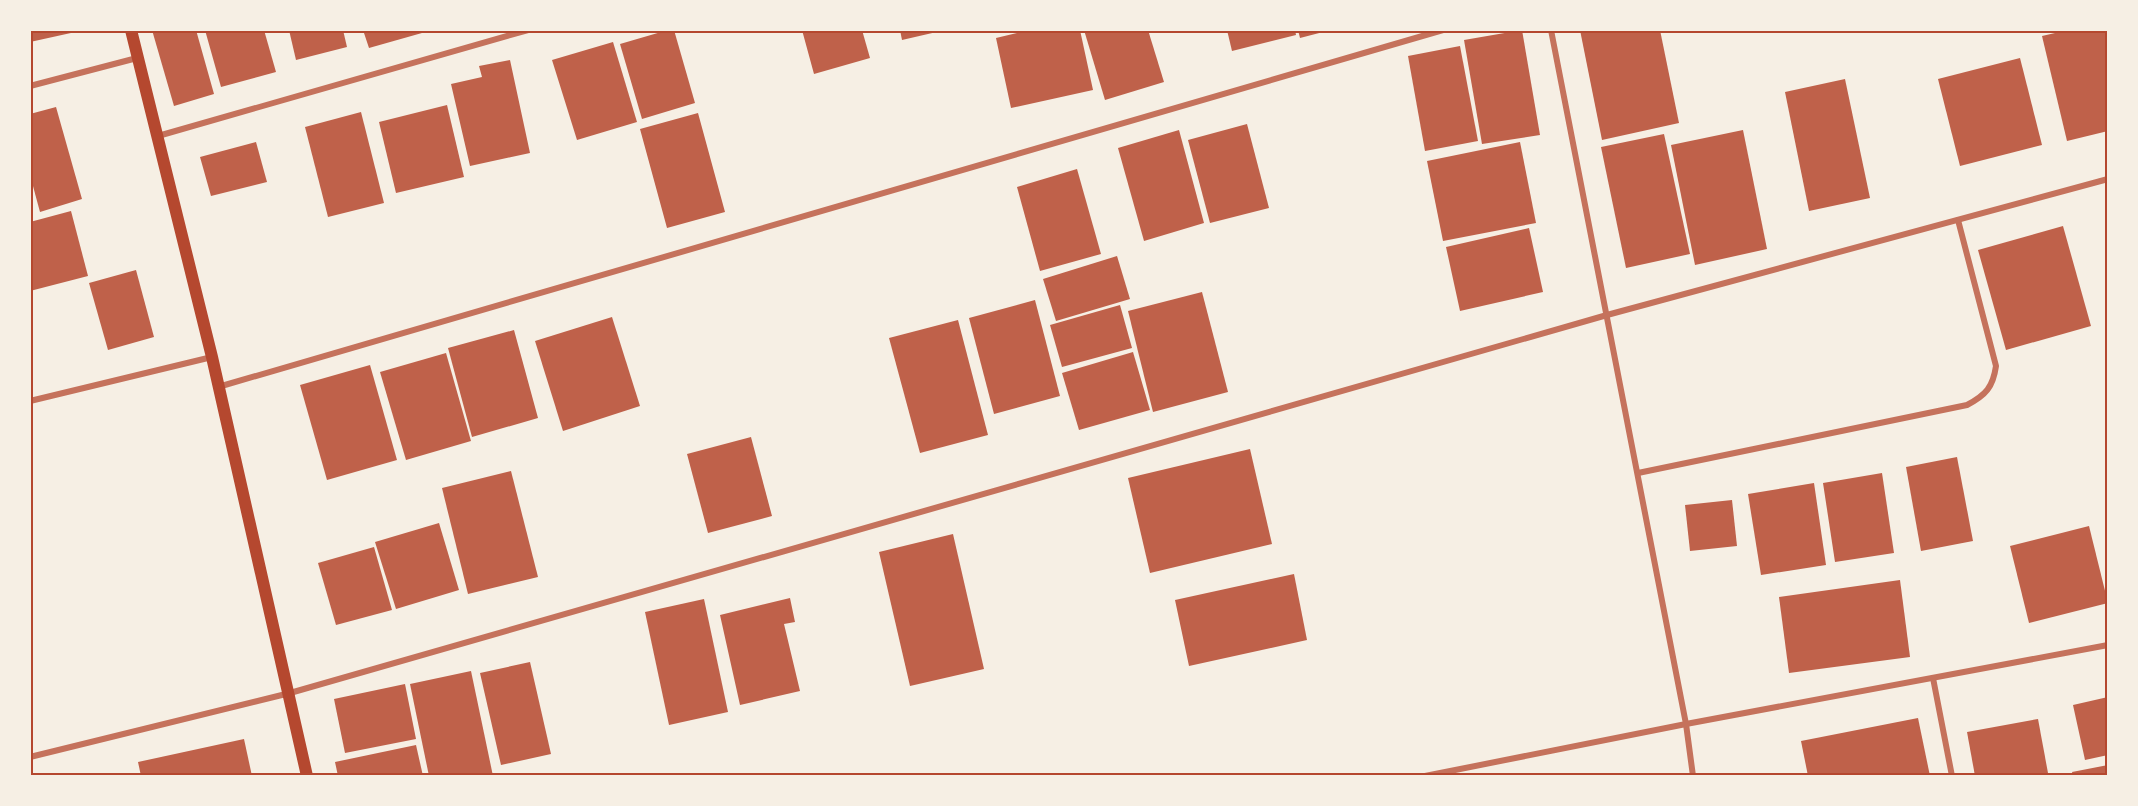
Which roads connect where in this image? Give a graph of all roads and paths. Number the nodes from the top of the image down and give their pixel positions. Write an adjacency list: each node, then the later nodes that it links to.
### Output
1 (131, 30): 5 (main road)
2 (528, 30): 7 (street)
3 (1443, 30): 12 (street)
4 (1551, 30): 10 (street)
5 (137, 58): 6 (street); 7 (main road)
6 (30, 86)
7 (158, 135): 11 (main road)
8 (2108, 179): 9 (street)
9 (1958, 220): 10 (street); 14 (street)
10 (1607, 315): 14 (street); 17 (street)
11 (212, 357): 12 (main road); 13 (street)
12 (217, 387): 17 (main road)
13 (30, 401)
14 (1638, 472): 18 (street)
15 (2108, 645): 16 (street)
16 (1933, 678): 18 (street); 24 (street)
17 (290, 693): 19 (street); 21 (main road)
18 (1686, 724): 20 (street); 23 (street)
19 (30, 757)
20 (1435, 775): 22 (street)
21 (307, 776)
22 (1425, 776)
23 (1693, 776)
24 (1952, 776)

